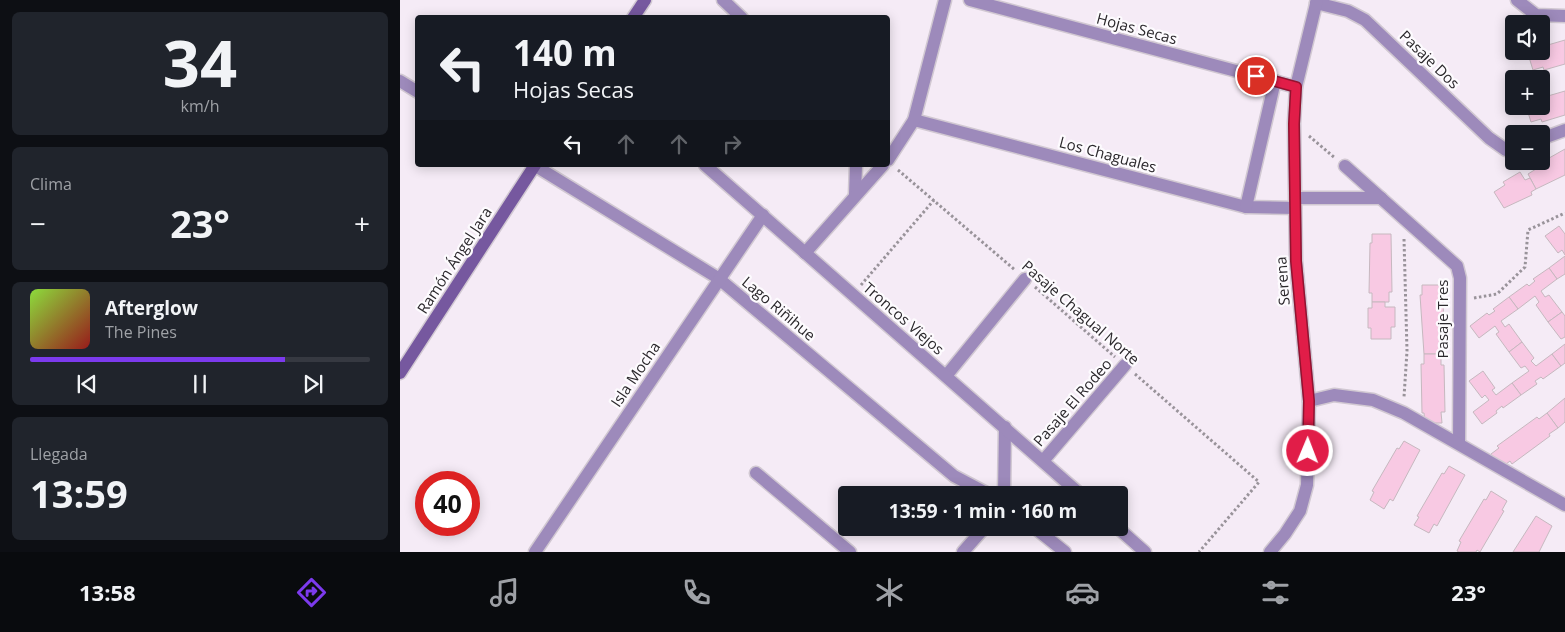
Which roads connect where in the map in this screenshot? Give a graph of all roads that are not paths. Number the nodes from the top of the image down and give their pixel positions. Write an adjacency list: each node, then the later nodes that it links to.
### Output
1 (645, 0): 7 (main road)
2 (723, 0): 8 (street)
3 (944, 0): 14 (street)
4 (970, 0): 11 (street, Hojas Secas)
5 (1517, 0): 9 (street)
6 (1317, 2): 12 (street, Serena); 17 (street, Pasaje Dos)
7 (635, 15)
8 (739, 15)
9 (1565, 16)
10 (400, 80): 13 (street)
11 (1275, 81): 12 (street, Hojas Secas); 28 (street)
12 (1296, 87): 27 (street, Serena)
13 (415, 90)
14 (914, 120): 18 (street); 28 (street, Los Chaguales)
15 (1565, 130): 16 (street)
16 (1550, 136)
17 (1505, 149)
18 (890, 161)
19 (1345, 166): 26 (street, Pasaje Tres)
20 (533, 167): 34 (main road, Ramón Ángel Jara)
21 (537, 167): 31 (street, Lago Riñihue)
22 (707, 167): 29 (street, Troncos Viejos)
23 (856, 167): 25 (street)
24 (885, 167): 25 (street)
25 (855, 195): 30 (street)
26 (1381, 198): 27 (street); 38 (street, Pasaje Tres)
27 (1295, 203): 28 (street, Los Chaguales); 36 (street, Serena)
28 (1246, 207)
29 (763, 215): 30 (street, Troncos Viejos); 31 (street, Isla Mocha)
30 (805, 253): 35 (street, Troncos Viejos)
31 (718, 278): 41 (street, Lago Riñihue); 48 (street, Isla Mocha)
32 (1025, 279): 35 (street)
33 (1125, 365): 39 (street, Pasaje El Rodeo)
34 (400, 373)
35 (946, 376): 37 (street, Troncos Viejos)
36 (1309, 401): 38 (street); 53 (street, Serena)
37 (1005, 427): 39 (street, Troncos Viejos); 42 (street)
38 (1459, 444): 44 (street)
39 (1042, 461): 43 (street, Troncos Viejos)
40 (756, 473): 49 (street)
41 (973, 486)
42 (1004, 486)
43 (1071, 486)
44 (1565, 505)
45 (977, 536): 50 (street)
46 (1045, 536): 51 (street)
47 (1127, 536): 52 (street)
48 (535, 552)
49 (850, 552)
50 (963, 552)
51 (1065, 552)
52 (1145, 552)
53 (1270, 552)

